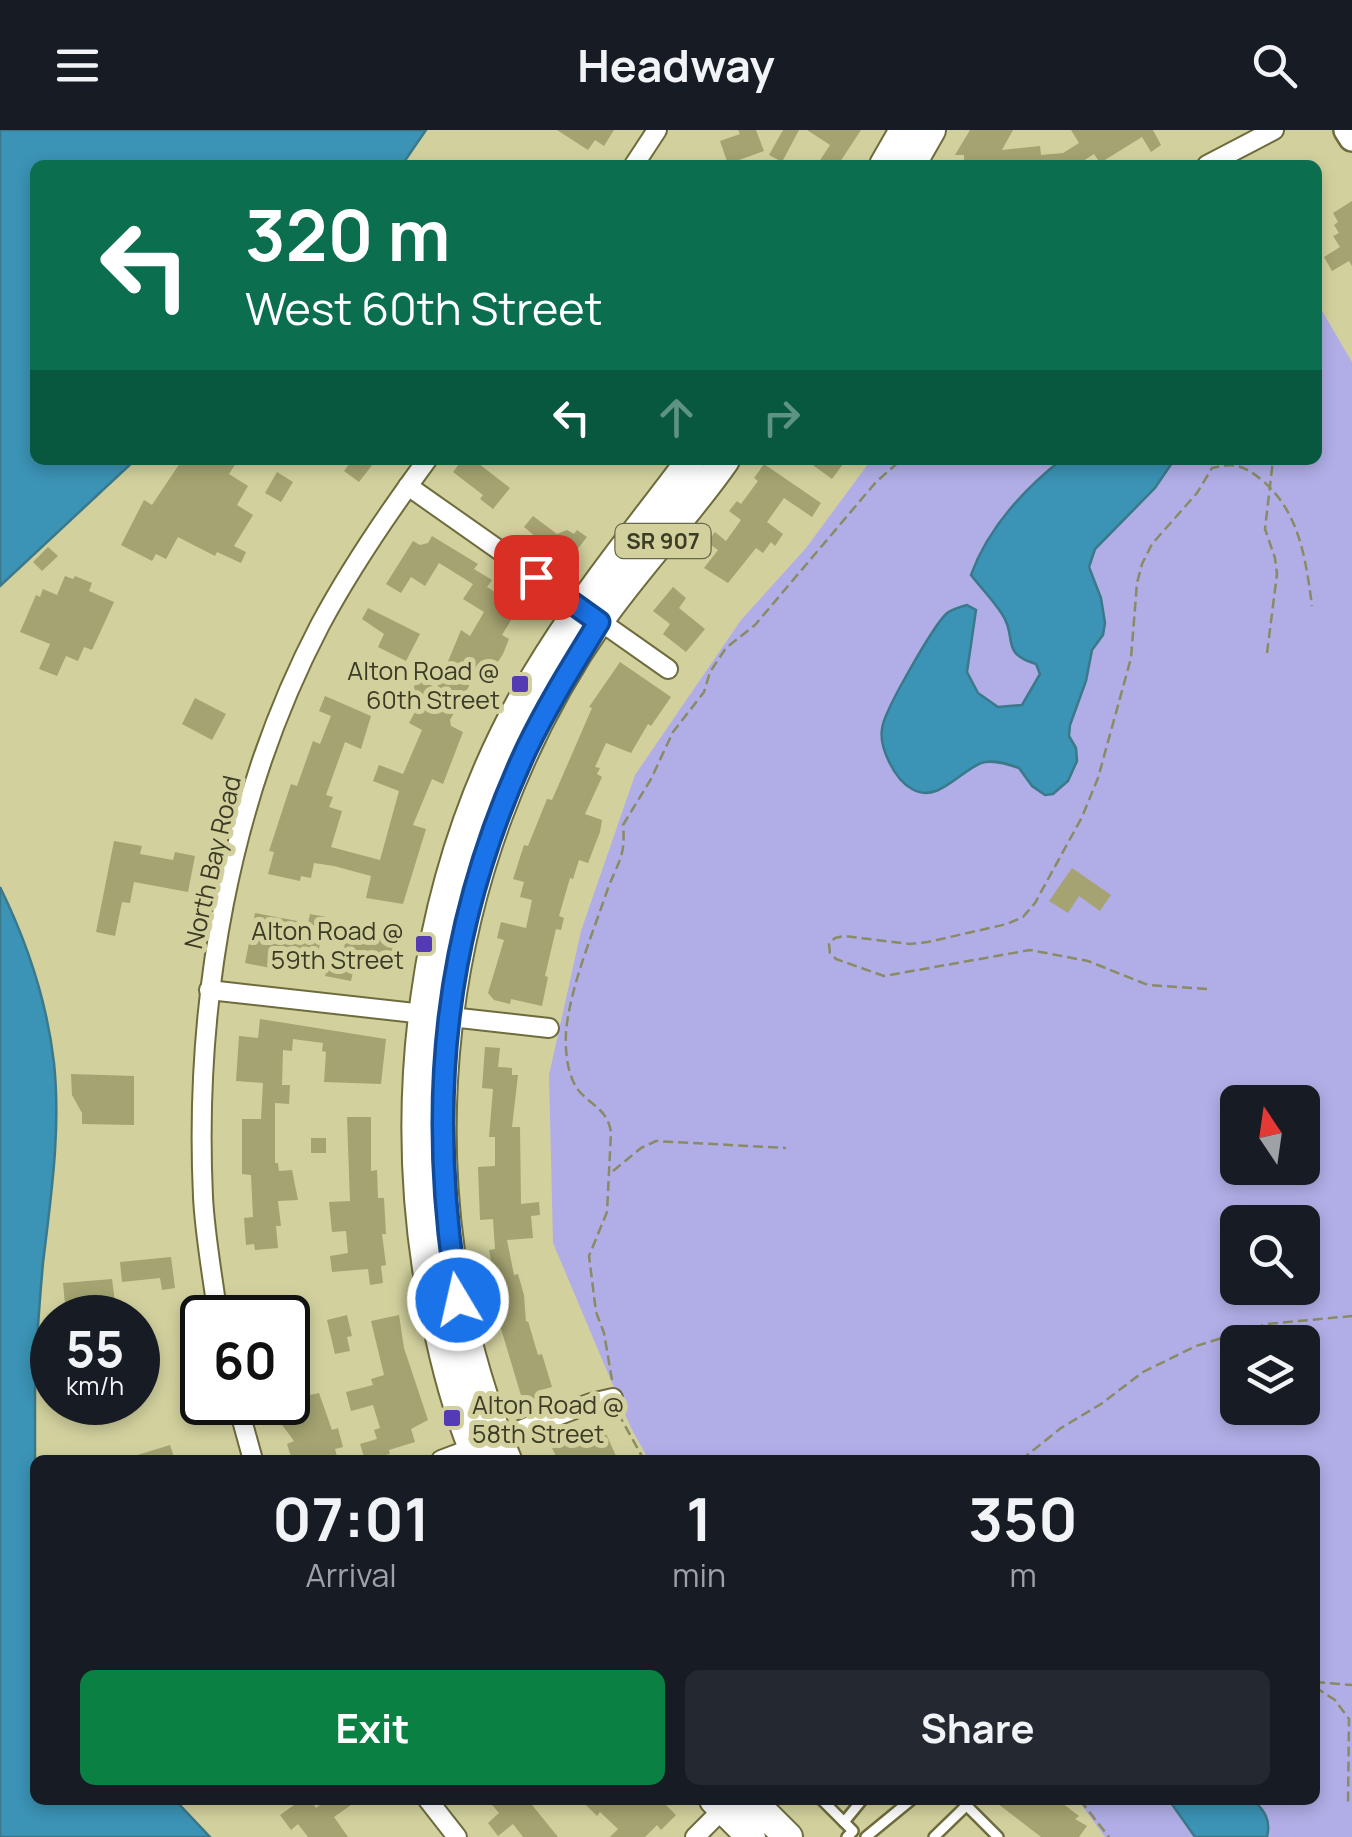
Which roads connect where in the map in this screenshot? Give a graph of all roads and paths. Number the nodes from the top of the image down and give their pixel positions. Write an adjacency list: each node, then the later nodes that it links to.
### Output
1 (656, 130): 7 (street)
2 (904, 130): 8 (main road)
3 (931, 130): 9 (main road)
4 (1274, 130): 10 (street)
5 (1347, 130): 6 (main road)
6 (1352, 138)
7 (637, 160)
8 (887, 160)
9 (915, 160)
10 (1216, 160)
11 (423, 465): 18 (street, North Bay Road)
12 (687, 465): 21 (main road, SR 907)
13 (721, 465): 21 (main road, SR 907)
14 (895, 465): 29 (path)
15 (1228, 465): 24 (path)
16 (1237, 465): 19 (path)
17 (1273, 465): 19 (path)
18 (408, 486): 21 (street); 25 (street, North Bay Road)
19 (1271, 488): 20 (path); 22 (path)
20 (1312, 606)
21 (589, 615): 23 (street); 26 (main road, SR 907)
22 (1268, 653)
23 (668, 669)
24 (1207, 989)
25 (209, 990): 26 (street); 30 (street, North Bay Road)
26 (436, 1015): 27 (street); 34 (main road, SR 907)
27 (549, 1028)
28 (786, 1148): 29 (path)
29 (612, 1172): 32 (path)
30 (215, 1295)
31 (1352, 1316): 37 (path)
32 (614, 1398): 34 (street); 36 (path)
33 (243, 1425): 35 (street)
34 (489, 1452)
35 (252, 1455)
36 (641, 1455)
37 (1027, 1455)
38 (1320, 1684): 39 (path)
39 (1352, 1685)
40 (1320, 1688): 51 (path)
41 (432, 1805): 54 (street)
42 (720, 1805): 55 (street)
43 (724, 1805): 56 (main road)
44 (755, 1805): 57 (main road)
45 (827, 1805): 52 (lane)
46 (858, 1805): 52 (lane)
47 (903, 1805): 53 (lane)
48 (962, 1805): 58 (lane)
49 (966, 1805): 59 (lane)
50 (1084, 1805): 60 (path)
51 (1348, 1805)
52 (844, 1822): 53 (lane)
53 (856, 1836)
54 (456, 1837)
55 (695, 1837)
56 (751, 1837)
57 (788, 1837)
58 (934, 1837)
59 (998, 1837)
60 (1109, 1837)

